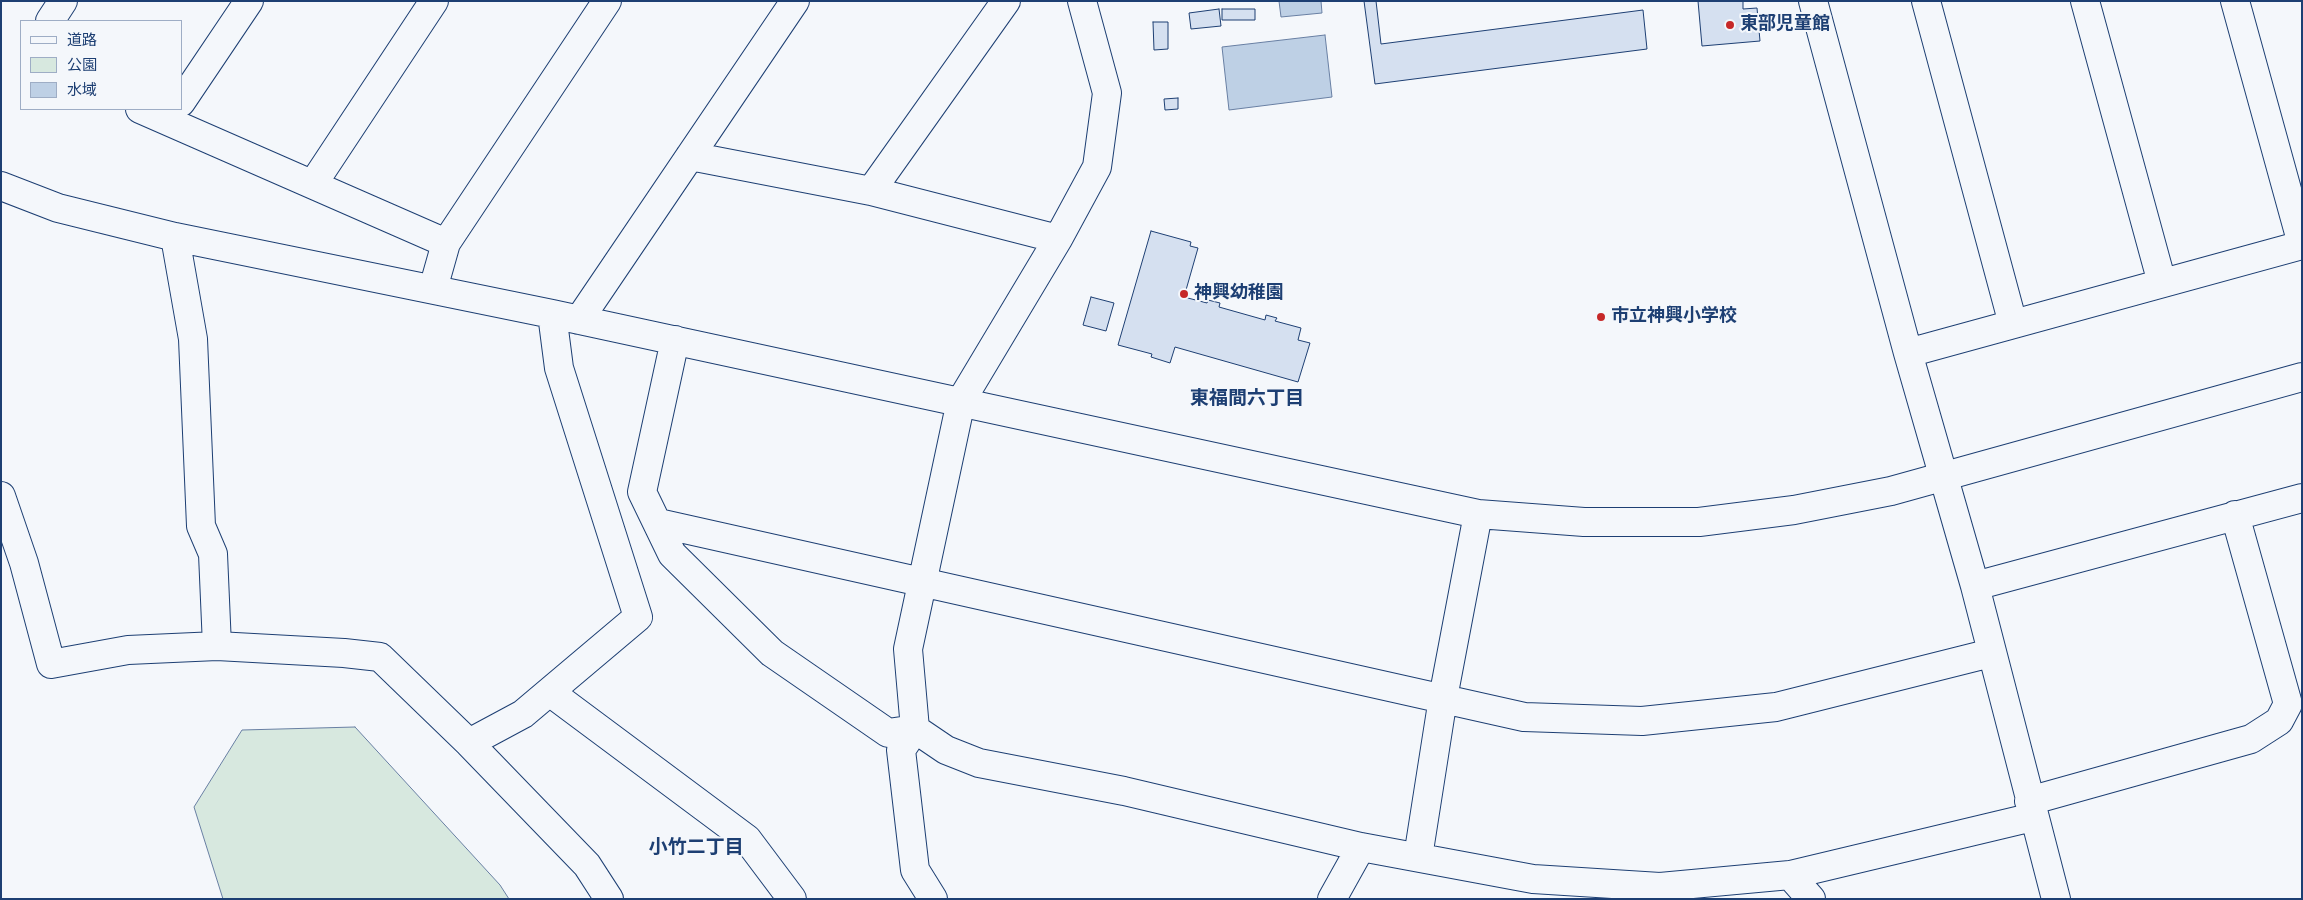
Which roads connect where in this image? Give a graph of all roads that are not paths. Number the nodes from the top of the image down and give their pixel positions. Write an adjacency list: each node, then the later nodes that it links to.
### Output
1 (63, 1): 12 (street)
2 (249, 1): 13 (street)
3 (434, 1): 17 (street)
4 (607, 1): 22 (street)
5 (795, 1): 16 (street)
6 (1006, 1): 19 (street)
7 (1082, 1): 21 (street)
8 (1813, 1): 30 (street)
9 (1926, 1): 28 (street)
10 (2085, 1): 24 (street)
11 (2235, 1): 23 (street)
12 (51, 20)
13 (182, 102)
14 (158, 110): 15 (street)
15 (176, 111): 17 (street)
16 (690, 156): 19 (street); 27 (street)
17 (313, 184): 22 (street)
18 (1, 186): 20 (street)
19 (871, 191): 21 (street)
20 (175, 238): 25 (street); 41 (street)
21 (1058, 239): 32 (street)
22 (446, 243): 25 (street)
23 (2302, 245): 24 (street)
24 (2162, 283): 28 (street)
25 (433, 289): 26 (street)
26 (552, 314): 27 (street); 43 (street)
27 (579, 320): 29 (street)
28 (2013, 324): 30 (street)
29 (676, 340): 32 (street); 38 (street)
30 (1908, 353): 33 (street)
31 (2302, 377): 33 (street)
32 (961, 401): 36 (street); 39 (street)
33 (1944, 476): 36 (street); 40 (street)
34 (1, 496): 41 (street)
35 (2302, 498): 37 (street)
36 (1478, 514): 44 (street)
37 (2235, 515): 40 (street); 47 (street)
38 (658, 523): 39 (street); 45 (street)
39 (922, 583): 44 (street); 45 (street)
40 (1975, 586): 42 (street)
41 (217, 646): 46 (street)
42 (1991, 653): 44 (street); 47 (street)
43 (551, 692): 46 (street); 52 (street)
44 (1443, 698): 49 (street)
45 (915, 729): 48 (street); 53 (street)
46 (469, 743): 51 (street)
47 (2031, 809): 50 (street); 56 (street)
48 (1361, 847): 49 (street); 54 (street)
49 (1418, 857): 50 (street)
50 (1790, 875): 55 (street)
51 (609, 899)
52 (792, 899)
53 (933, 899)
54 (1332, 899)
55 (1811, 899)
56 (2056, 899)

